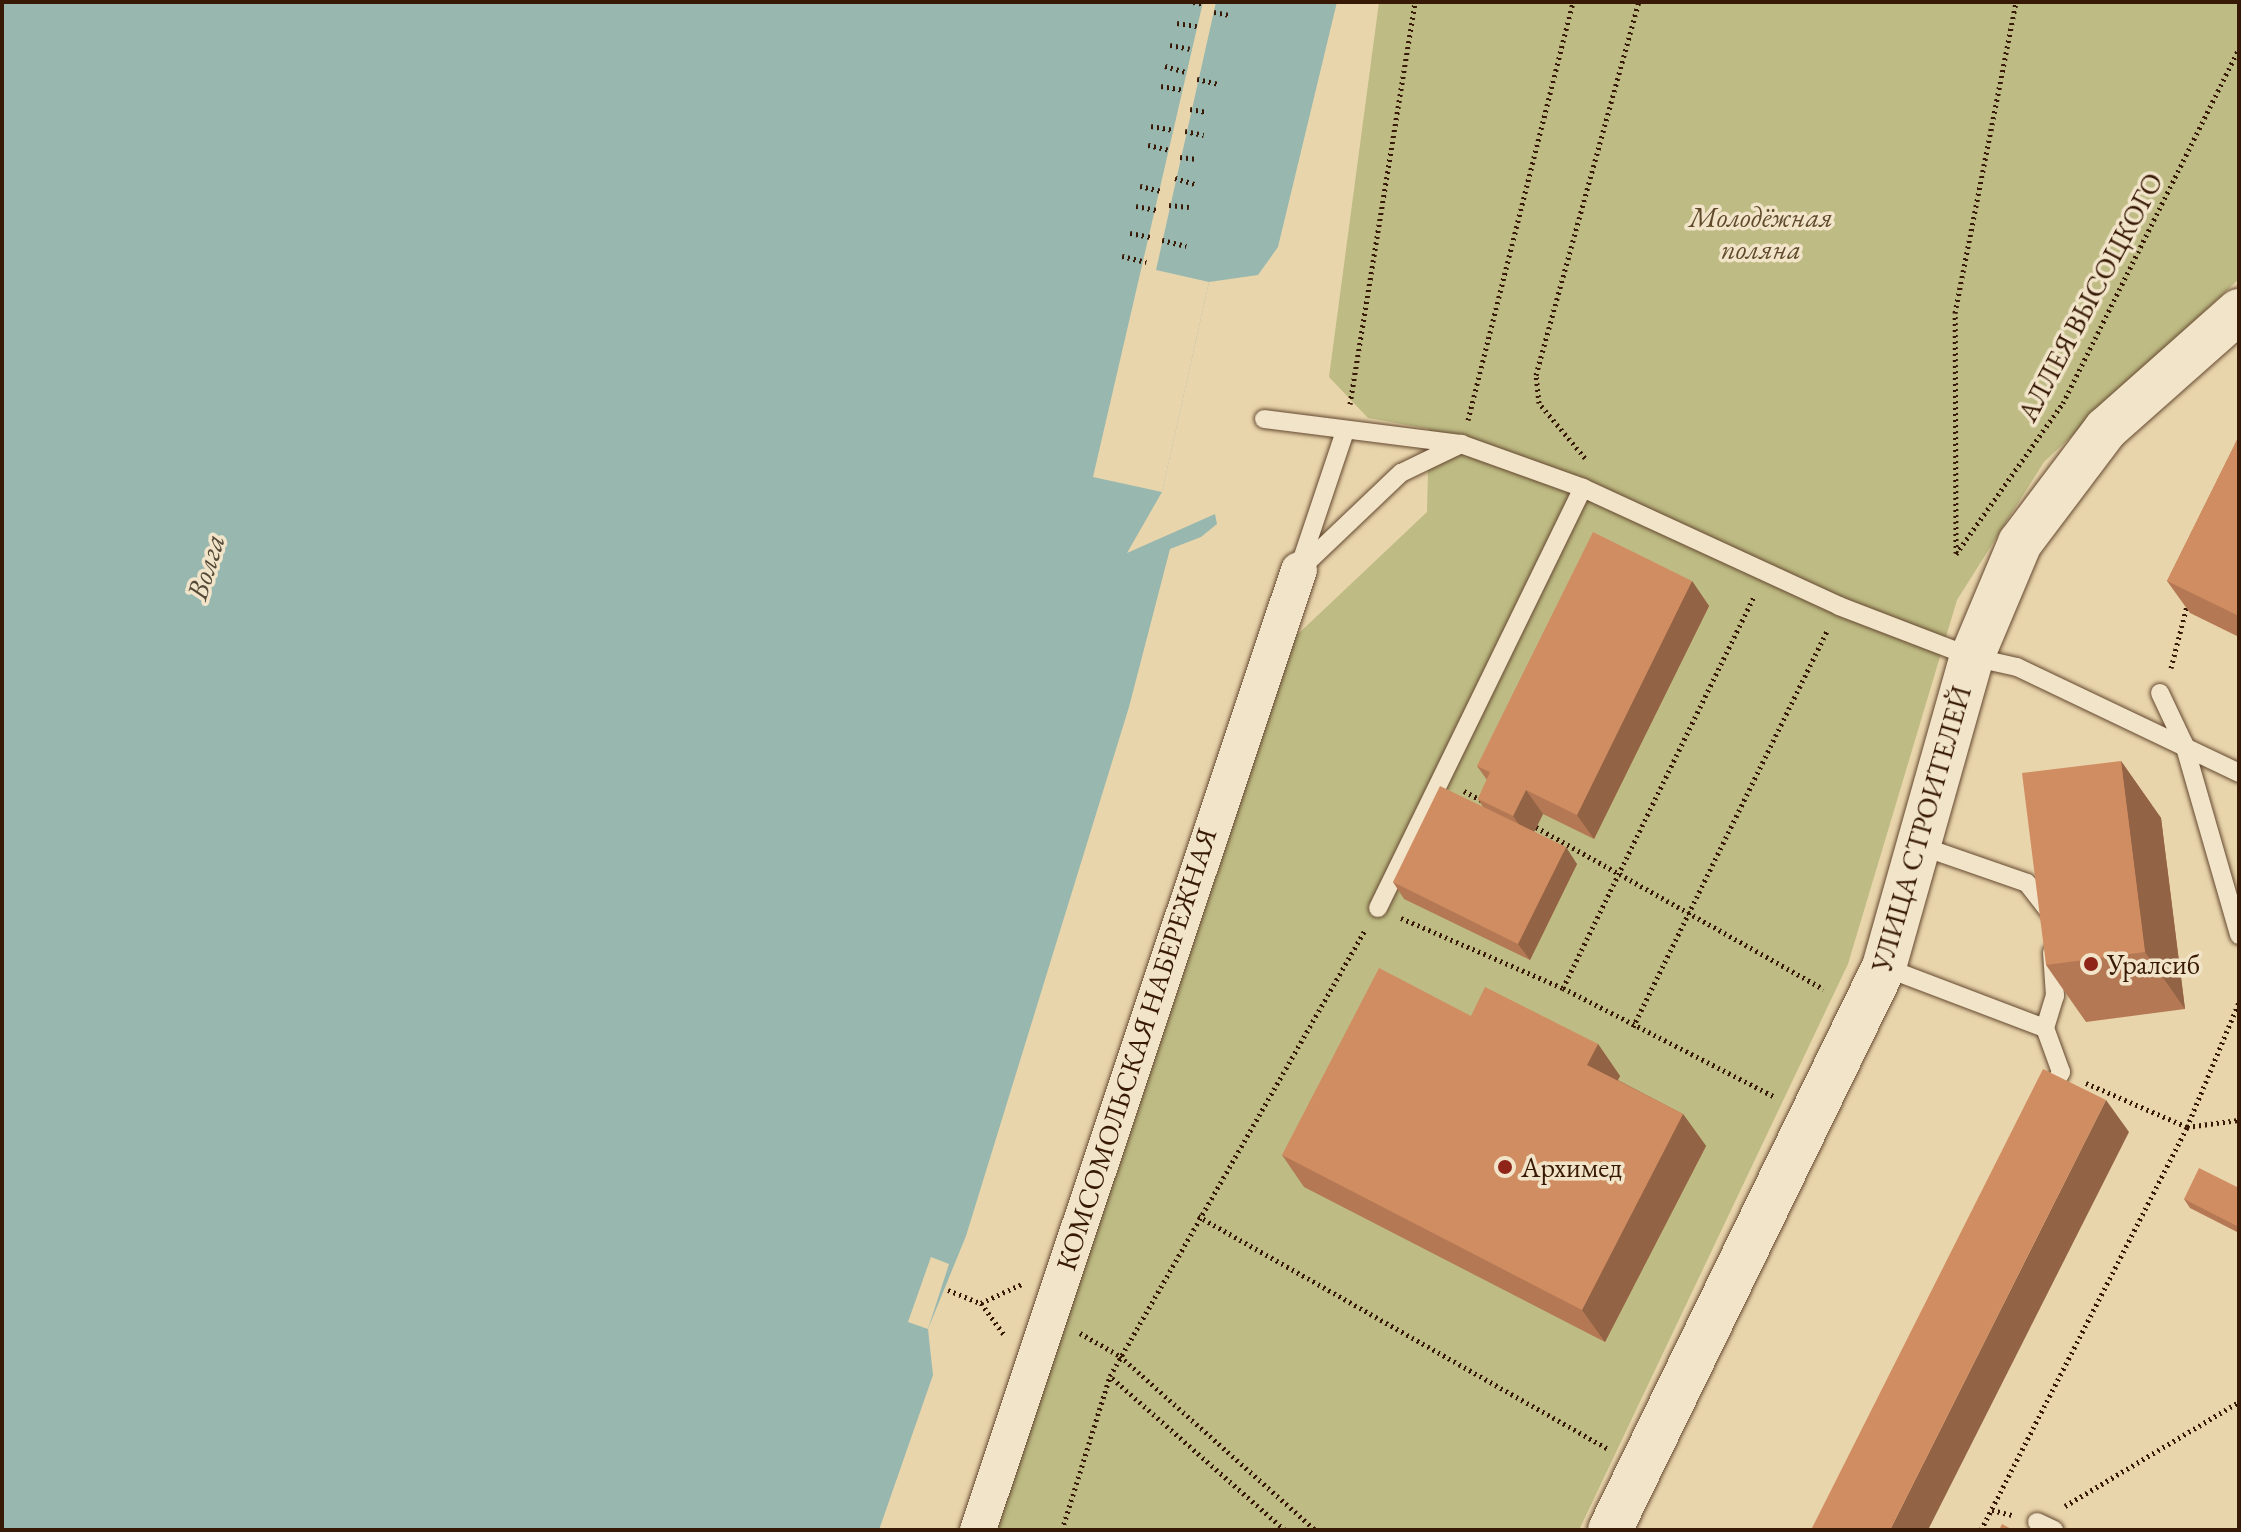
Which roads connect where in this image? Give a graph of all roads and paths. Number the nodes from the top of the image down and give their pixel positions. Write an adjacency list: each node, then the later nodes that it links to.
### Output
1 (1193, 2): 6 (path)
2 (1415, 2): 46 (path)
3 (1573, 2): 47 (path)
4 (1639, 2): 48 (path)
5 (2016, 2): 12 (path, АЛЛЕЯ ВЫСОЦКОГО)
6 (1203, 4)
7 (1214, 12): 8 (path)
8 (1229, 15)
9 (1177, 23): 10 (path)
10 (1197, 26)
11 (1170, 45): 13 (path)
12 (2239, 48)
13 (1190, 49)
14 (1165, 66): 15 (path)
15 (1186, 72)
16 (1197, 79): 17 (path)
17 (1219, 84)
18 (1161, 86): 19 (path)
19 (1183, 90)
20 (1190, 109): 21 (path)
21 (1207, 112)
22 (1151, 126): 23 (path)
23 (1174, 130)
24 (1185, 131): 25 (path)
25 (1204, 135)
26 (1148, 145): 27 (path)
27 (1170, 150)
28 (1180, 157): 29 (path)
29 (1197, 159)
30 (1175, 178): 31 (path)
31 (1195, 184)
32 (1140, 186): 33 (path)
33 (1161, 191)
34 (1169, 205): 36 (path)
35 (1136, 206): 37 (path)
36 (1189, 207)
37 (1157, 210)
38 (1130, 233): 39 (path)
39 (1151, 237)
40 (1162, 240): 41 (path)
41 (1186, 246)
42 (1122, 256): 43 (path)
43 (1146, 262)
44 (2239, 311): 54 (street, УЛИЦА СТРОИТЕЛЕЙ)
45 (1264, 419): 46 (lane)
46 (1345, 431): 47 (lane); 49 (lane)
47 (1461, 444): 48 (lane); 49 (lane)
48 (1583, 488): 50 (lane); 58 (lane)
49 (1299, 570): 79 (street, КОМСОМОЛЬСКАЯ НАБЕРЕЖНАЯ)
50 (1765, 574): 52 (lane); 62 (path)
51 (2192, 593): 53 (path)
52 (1839, 606): 54 (lane); 64 (path)
53 (2179, 651)
54 (1972, 657): 56 (lane); 61 (street, УЛИЦА СТРОИТЕЛЕЙ)
55 (2160, 693): 56 (lane)
56 (2184, 744): 57 (lane); 65 (lane)
57 (2239, 773)
58 (1441, 780): 59 (path); 63 (lane)
59 (1489, 804)
60 (1536, 827): 62 (path)
61 (1918, 845): 66 (street, УЛИЦА СТРОИТЕЛЕЙ); 71 (lane)
62 (1619, 873): 64 (path); 67 (path)
63 (1378, 908): 67 (path); 77 (path)
64 (1688, 913): 68 (path); 70 (path)
65 (2239, 935)
66 (1884, 967): 71 (lane); 90 (street, УЛИЦА СТРОИТЕЛЕЙ)
67 (1563, 988): 70 (path)
68 (1824, 989)
69 (2239, 1002): 76 (path)
70 (1633, 1027): 73 (path)
71 (2045, 1028): 72 (lane)
72 (2061, 1072): 74 (lane); 76 (path)
73 (1775, 1097)
74 (2040, 1113)
75 (2239, 1120): 76 (path)
76 (2187, 1127): 91 (path)
77 (1198, 1216): 80 (path); 84 (path)
78 (948, 1290): 81 (path)
79 (1050, 1315): 80 (path); 81 (street, КОМСОМОЛЬСКАЯ НАБЕРЕЖНАЯ)
80 (1120, 1356): 82 (path); 89 (path)
81 (1030, 1372): 86 (street, КОМСОМОЛЬСКАЯ НАБЕРЕЖНАЯ)
82 (1110, 1376): 87 (path); 88 (path)
83 (2239, 1402): 85 (path)
84 (1608, 1449)
85 (2046, 1526)
86 (978, 1530)
87 (1062, 1530)
88 (1285, 1530)
89 (1315, 1530)
90 (1610, 1530)
91 (1981, 1530)

